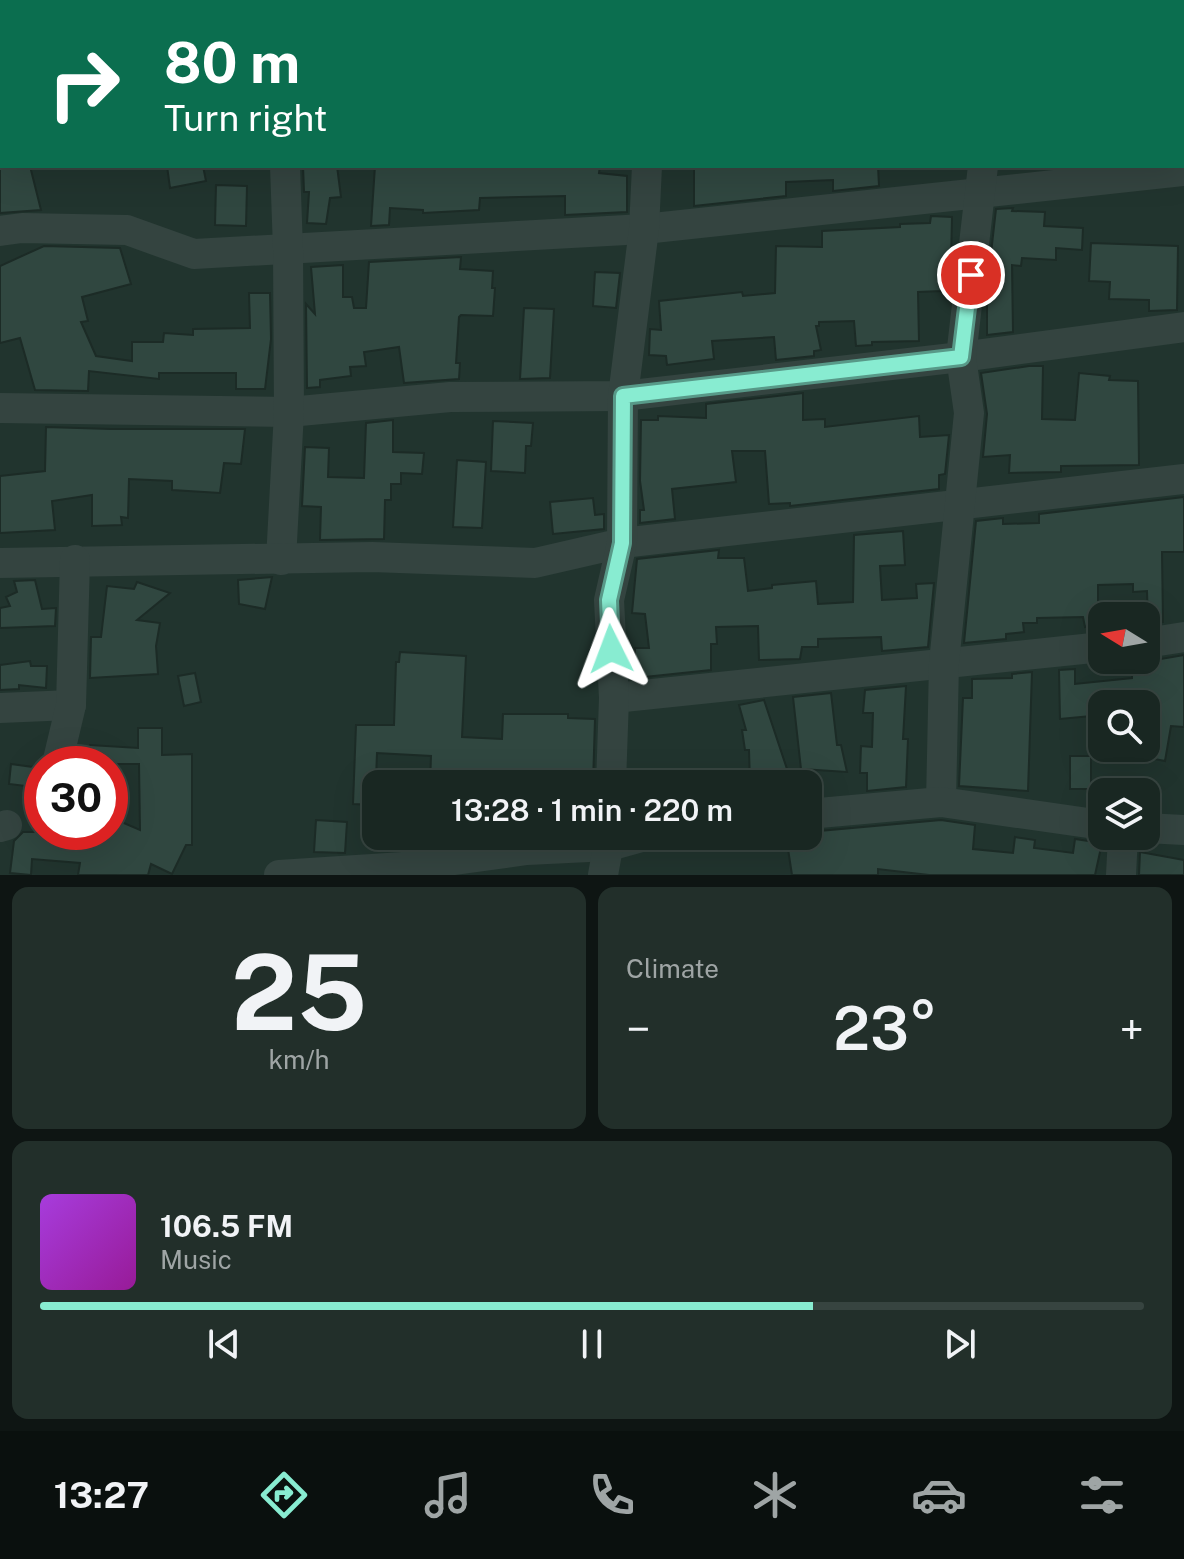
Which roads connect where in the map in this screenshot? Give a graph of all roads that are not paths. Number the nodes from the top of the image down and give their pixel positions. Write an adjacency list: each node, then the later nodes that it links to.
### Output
1 (285, 168): 7 (street)
2 (647, 168): 5 (street)
3 (1184, 171): 4 (street)
4 (982, 179): 5 (street); 9 (street)
5 (644, 229): 7 (street); 10 (street)
6 (0, 231): 7 (street)
7 (288, 249): 12 (street)
8 (1184, 327): 9 (street)
9 (961, 357): 10 (street); 14 (street)
10 (623, 396): 12 (street); 15 (street)
11 (0, 408): 12 (street)
12 (289, 412): 17 (street)
13 (1184, 479): 14 (street)
14 (961, 505): 15 (street); 22 (street)
15 (622, 543): 17 (street); 23 (street)
16 (75, 560): 17 (street); 18 (street); 24 (street)
17 (281, 560)
18 (0, 563)
19 (1184, 637): 20 (street)
20 (1160, 641)
21 (1088, 648): 22 (street)
22 (944, 663): 23 (street); 28 (street)
23 (614, 698): 27 (street)
24 (71, 705): 25 (street); 26 (street)
25 (0, 708)
26 (61, 746)
27 (611, 770)
28 (941, 802): 29 (street); 30 (street)
29 (822, 813)
30 (1088, 823)
31 (1160, 829): 32 (street)
32 (1184, 830)
33 (1122, 850): 36 (street)
34 (607, 852): 35 (street)
35 (279, 875)
36 (1121, 875)

